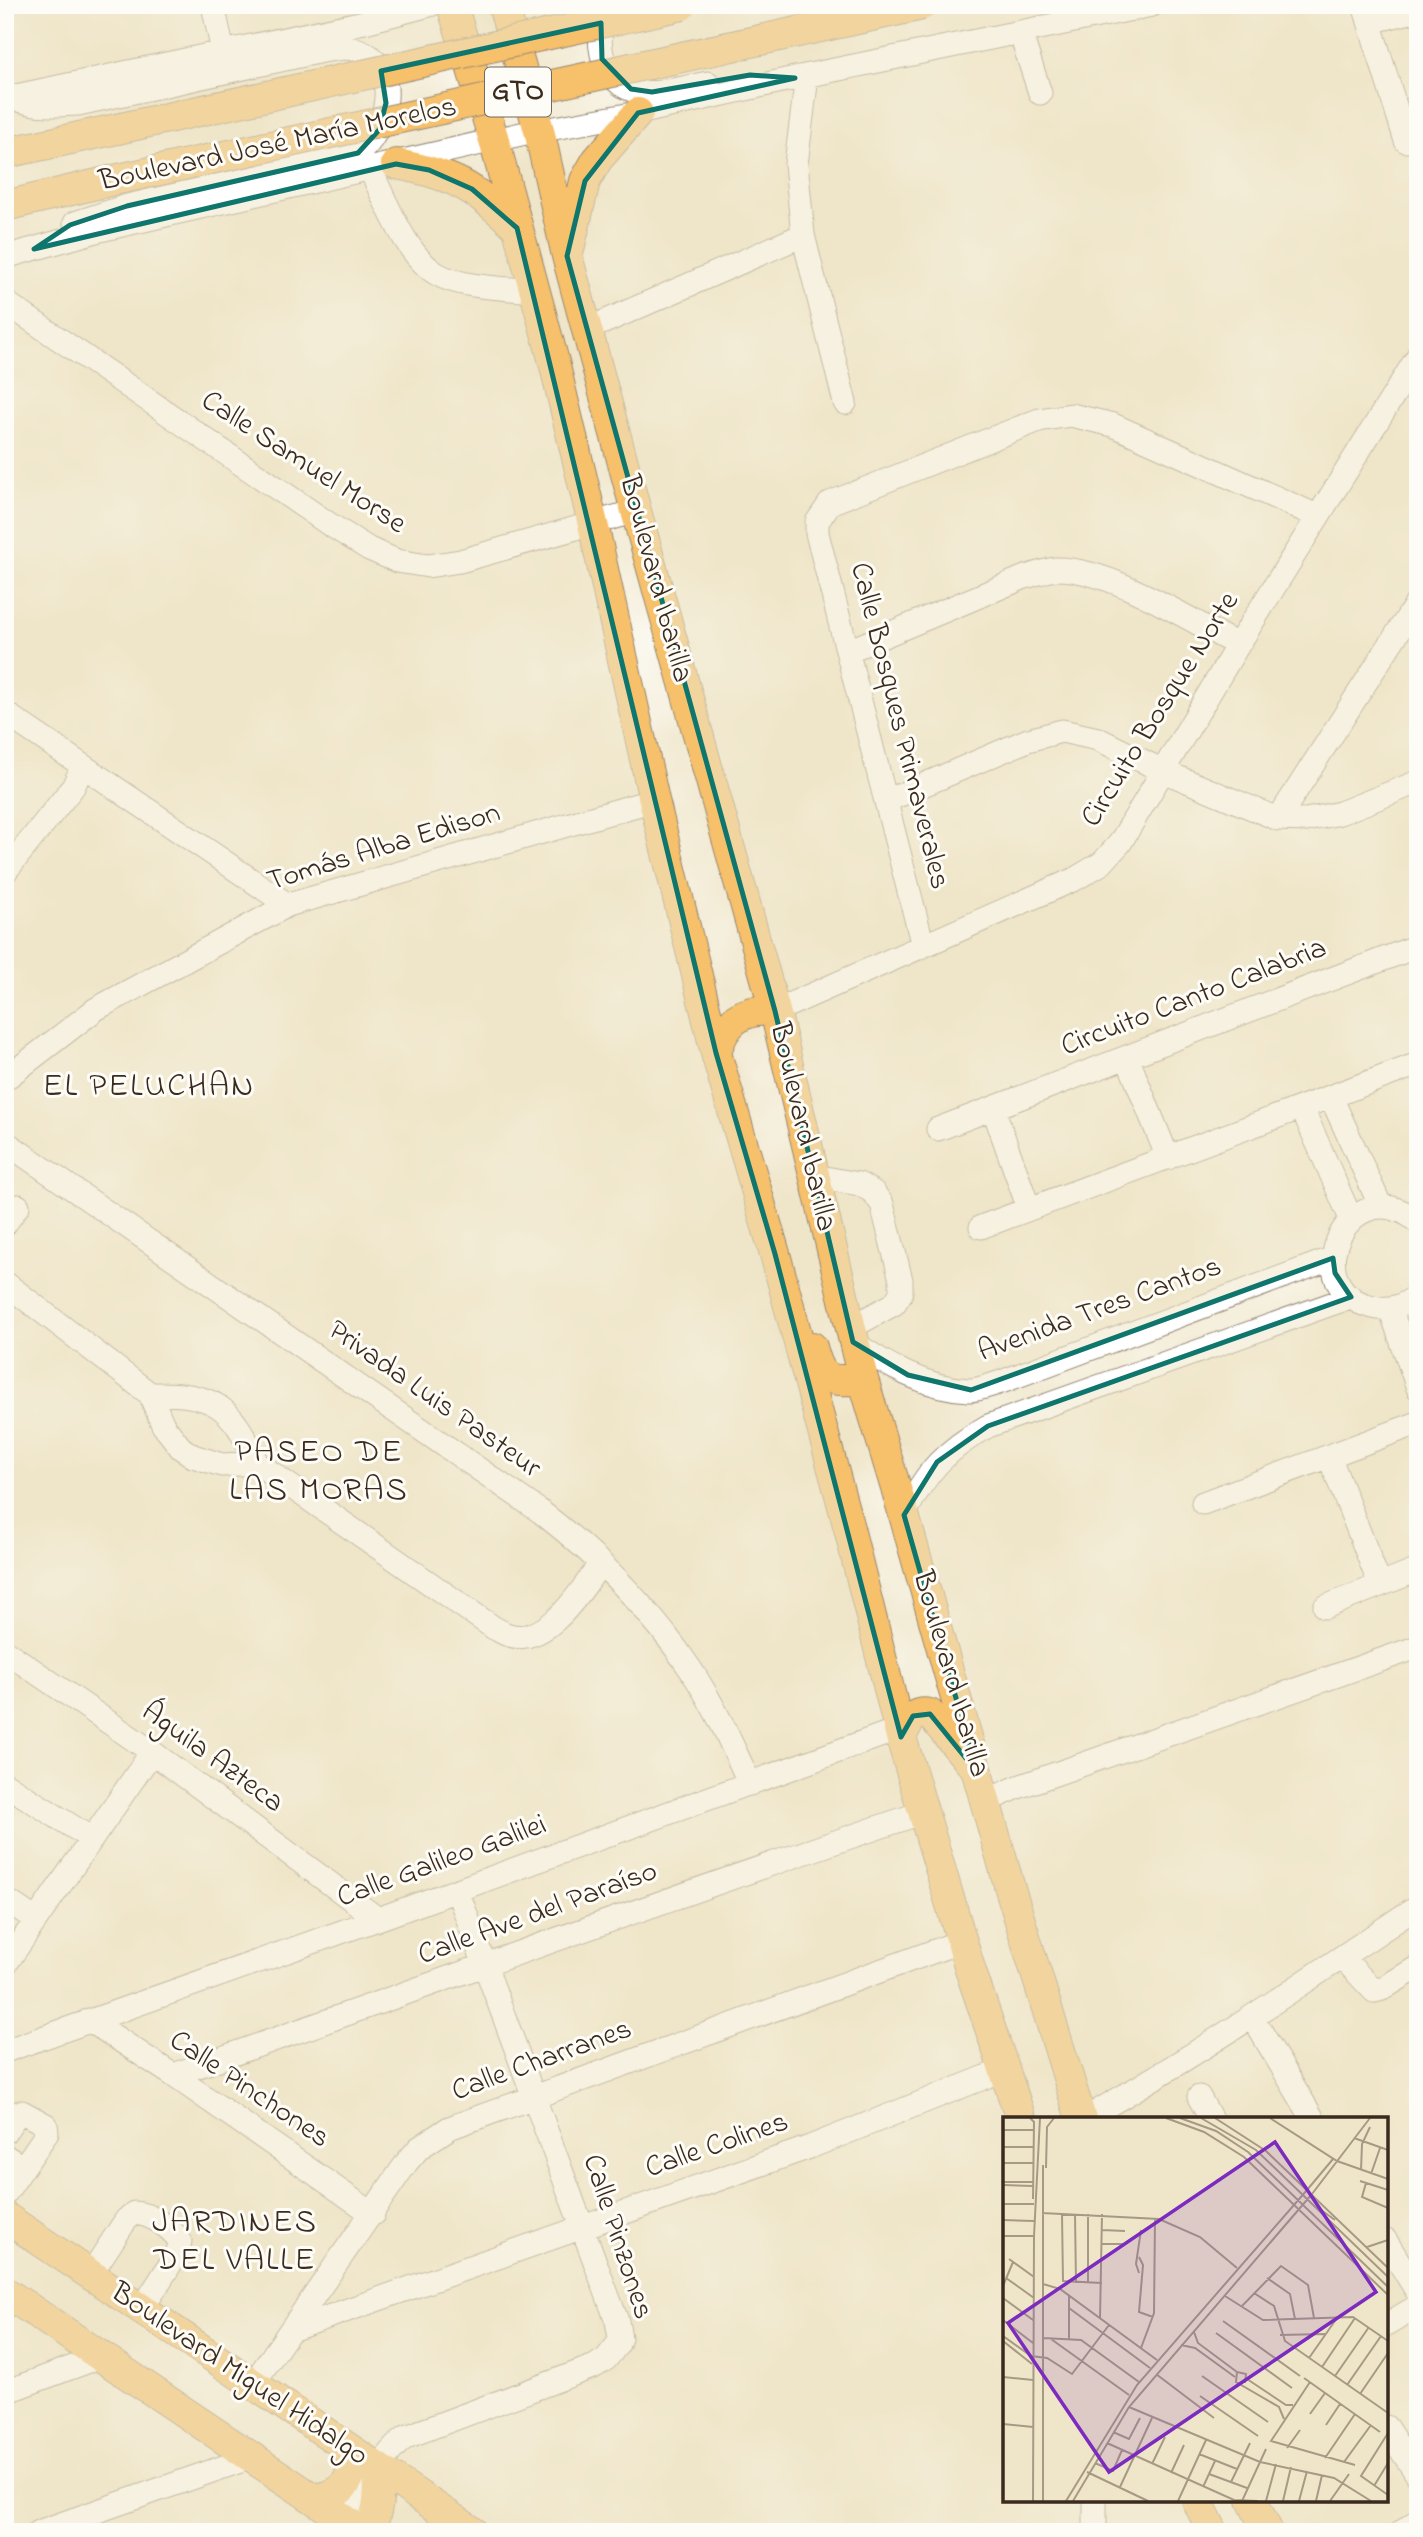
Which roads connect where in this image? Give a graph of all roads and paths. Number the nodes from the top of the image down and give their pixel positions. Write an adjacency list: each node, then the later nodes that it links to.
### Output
1 (213, 5): 13 (street)
2 (430, 5): 10 (street)
3 (452, 5): 19 (main road, Boulevard Ibarilla)
4 (503, 5): 18 (main road, Boulevard Ibarilla)
5 (609, 5): 14 (street)
6 (682, 5): 21 (main road, Boulevard José María Morelos / GTO, bridge)
7 (922, 5): 23 (main road, Boulevard José María Morelos / GTO, bridge)
8 (1152, 5): 12 (street)
9 (1418, 10): 11 (street)
10 (376, 13): 13 (street)
11 (1366, 14): 20 (street)
12 (1020, 32): 14 (street); 15 (street)
13 (223, 52): 16 (street)
14 (801, 77): 17 (street); 25 (street)
15 (1040, 93)
16 (9, 98): 26 (street)
17 (638, 113): 18 (street); 27 (main road)
18 (539, 131): 19 (street); 27 (main road, Boulevard Ibarilla)
19 (494, 140): 22 (street); 24 (main road, Boulevard Ibarilla)
20 (1406, 141)
21 (5, 153)
22 (383, 167): 24 (main road); 26 (street); 29 (street)
23 (5, 206)
24 (517, 228): 29 (main road, Boulevard Ibarilla)
25 (803, 235): 31 (street); 33 (street)
26 (34, 249): 28 (street)
27 (567, 256): 31 (main road, Boulevard Ibarilla)
28 (5, 257)
29 (534, 291): 36 (main road, Boulevard Ibarilla)
30 (5, 302): 36 (street, Calle Samuel Morse)
31 (588, 329): 34 (main road, Boulevard Ibarilla)
32 (1417, 360): 35 (street, Circuito Bosque Norte)
33 (845, 404)
34 (636, 512): 36 (street, Calle Samuel Morse); 51 (main road, Boulevard Ibarilla)
35 (1317, 516): 38 (street, Circuito Bosque Norte); 39 (street, Calle Bosques Primaverales)
36 (593, 524): 44 (main road, Boulevard Ibarilla)
37 (1418, 601): 46 (street)
38 (1238, 645): 39 (street); 42 (street, Circuito Bosque Norte)
39 (848, 651): 45 (street, Calle Bosques Primaverales)
40 (5, 713): 41 (street)
41 (83, 766): 47 (street); 48 (street)
42 (1163, 771): 45 (street); 46 (street); 49 (street, Circuito Bosque Norte)
43 (1418, 782): 46 (street)
44 (654, 800): 48 (street, Tomás Alba Edison); 52 (main road, Boulevard Ibarilla)
45 (886, 801): 49 (street, Calle Bosques Primaverales)
46 (1278, 819)
47 (5, 872)
48 (288, 905): 55 (street, Tomás Alba Edison)
49 (923, 946): 51 (street, Circuito Bosque Norte)
50 (1418, 946): 53 (street, Circuito Canto Calabria)
51 (775, 1011): 52 (main road); 62 (main road, Boulevard Ibarilla)
52 (716, 1053): 68 (main road, Boulevard Ibarilla)
53 (1128, 1057): 57 (street, Circuito Canto Calabria); 61 (street)
54 (1418, 1063): 56 (street)
55 (5, 1079)
56 (1331, 1097): 58 (street); 63 (street)
57 (993, 1108): 59 (street, Circuito Canto Calabria); 64 (street)
58 (1302, 1108): 61 (street); 65 (street)
59 (938, 1129)
60 (5, 1142): 83 (street, Privada Luis Pasteur)
61 (1168, 1158): 64 (street)
62 (814, 1176): 74 (main road, Boulevard Ibarilla); 74 (street)
63 (1381, 1207): 65 (street); 66 (street)
64 (1029, 1209): 67 (street)
65 (1352, 1219): 69 (street)
66 (1418, 1222)
67 (981, 1227)
68 (775, 1254): 75 (main road); 89 (main road, Boulevard Ibarilla)
69 (1333, 1258): 71 (street); 74 (street, Avenida Tres Cantos)
70 (5, 1283): 77 (street)
71 (1351, 1297): 73 (street); 82 (street)
72 (1417, 1299): 73 (street)
73 (1390, 1308): 76 (street)
74 (852, 1335): 75 (main road, Boulevard Ibarilla)
75 (863, 1379): 82 (main road, Boulevard Ibarilla)
76 (1418, 1388)
77 (150, 1394): 80 (street); 80 (street)
78 (1418, 1423): 79 (street)
79 (1329, 1456): 81 (street); 85 (street)
80 (257, 1463): 83 (street)
81 (1203, 1503)
82 (904, 1515): 91 (main road, Boulevard Ibarilla)
83 (601, 1563): 93 (street, Privada Luis Pasteur)
84 (1418, 1570): 85 (street)
85 (1380, 1585): 86 (street)
86 (1325, 1607)
87 (1418, 1647): 94 (street)
88 (5, 1651): 90 (street, Águila Azteca)
89 (900, 1733): 91 (main road); 93 (street, Calle Galileo Galilei); 95 (main road, Boulevard Ibarilla)
90 (152, 1752): 96 (street); 100 (street, Águila Azteca)
91 (977, 1772): 94 (main road, Boulevard Ibarilla)
92 (5, 1784): 96 (street)
93 (750, 1784): 97 (street, Calle Galileo Galilei)
94 (986, 1801): 115 (main road, Boulevard Ibarilla)
95 (923, 1812): 102 (main road, Boulevard Ibarilla); 105 (street, Calle Ave del Paraíso)
96 (92, 1839): 101 (street)
97 (457, 1890): 100 (street, Calle Galileo Galilei); 105 (street, Calle Pinzones)
98 (5, 1899): 101 (street)
99 (1418, 1906): 103 (street)
100 (378, 1919): 108 (street, Calle Galileo Galilei)
101 (36, 1920): 104 (street)
102 (962, 1941): 110 (main road, Boulevard Ibarilla); 112 (street, Calle Charranes)
103 (1342, 1957): 106 (street); 107 (street)
104 (5, 1965)
105 (485, 1967): 111 (street, Calle Ave del Paraíso); 112 (street, Calle Pinzones)
106 (1418, 1967)
107 (1253, 2018): 116 (street); 118 (street)
108 (89, 2020): 109 (street, Calle Galileo Galilei); 111 (street, Calle Pinchones)
109 (7, 2047)
110 (1003, 2070): 114 (main road, Boulevard Ibarilla); 124 (street, Calle Colines)
111 (173, 2075): 122 (street, Calle Pinchones)
112 (534, 2096): 122 (street, Calle Charranes); 124 (street, Calle Pinzones)
113 (1199, 2097): 117 (street)
114 (1020, 2117)
115 (1081, 2117)
116 (1086, 2117)
117 (1210, 2117)
118 (1312, 2117)
119 (5, 2132): 120 (street)
120 (14, 2162): 121 (street)
121 (5, 2194)
122 (373, 2214): 132 (street, Calle Charranes)
123 (5, 2217): 126 (main road, Boulevard Miguel Hidalgo)
124 (583, 2226): 132 (street, Calle Colines); 139 (street, Calle Pinzones)
125 (1388, 2244): 128 (street)
126 (90, 2275): 130 (main road, Boulevard Miguel Hidalgo); 130 (street)
127 (5, 2292): 133 (main road, Boulevard Miguel Hidalgo)
128 (1418, 2293)
129 (1418, 2306): 131 (street)
130 (142, 2309): 134 (main road, Boulevard Miguel Hidalgo)
131 (1388, 2324)
132 (291, 2330): 134 (street, Calle Charranes)
133 (100, 2357): 135 (street); 138 (main road, Boulevard Miguel Hidalgo)
134 (253, 2384): 137 (main road, Boulevard Miguel Hidalgo)
135 (5, 2392)
136 (1388, 2430): 140 (street)
137 (348, 2448): 139 (main road, Boulevard Miguel Hidalgo); 141 (main road)
138 (252, 2457): 141 (main road, Boulevard Miguel Hidalgo); 147 (street)
139 (378, 2469): 146 (main road); 148 (main road, Boulevard Miguel Hidalgo)
140 (1418, 2476)
141 (314, 2498): 146 (main road, Boulevard Miguel Hidalgo)
142 (1095, 2502): 149 (street)
143 (1199, 2502): 150 (main road)
144 (1253, 2502): 151 (main road)
145 (1418, 2520): 152 (street)
146 (361, 2529)
147 (38, 2532)
148 (473, 2532)
149 (1097, 2532)
150 (1213, 2532)
151 (1268, 2532)
152 (1402, 2532)

